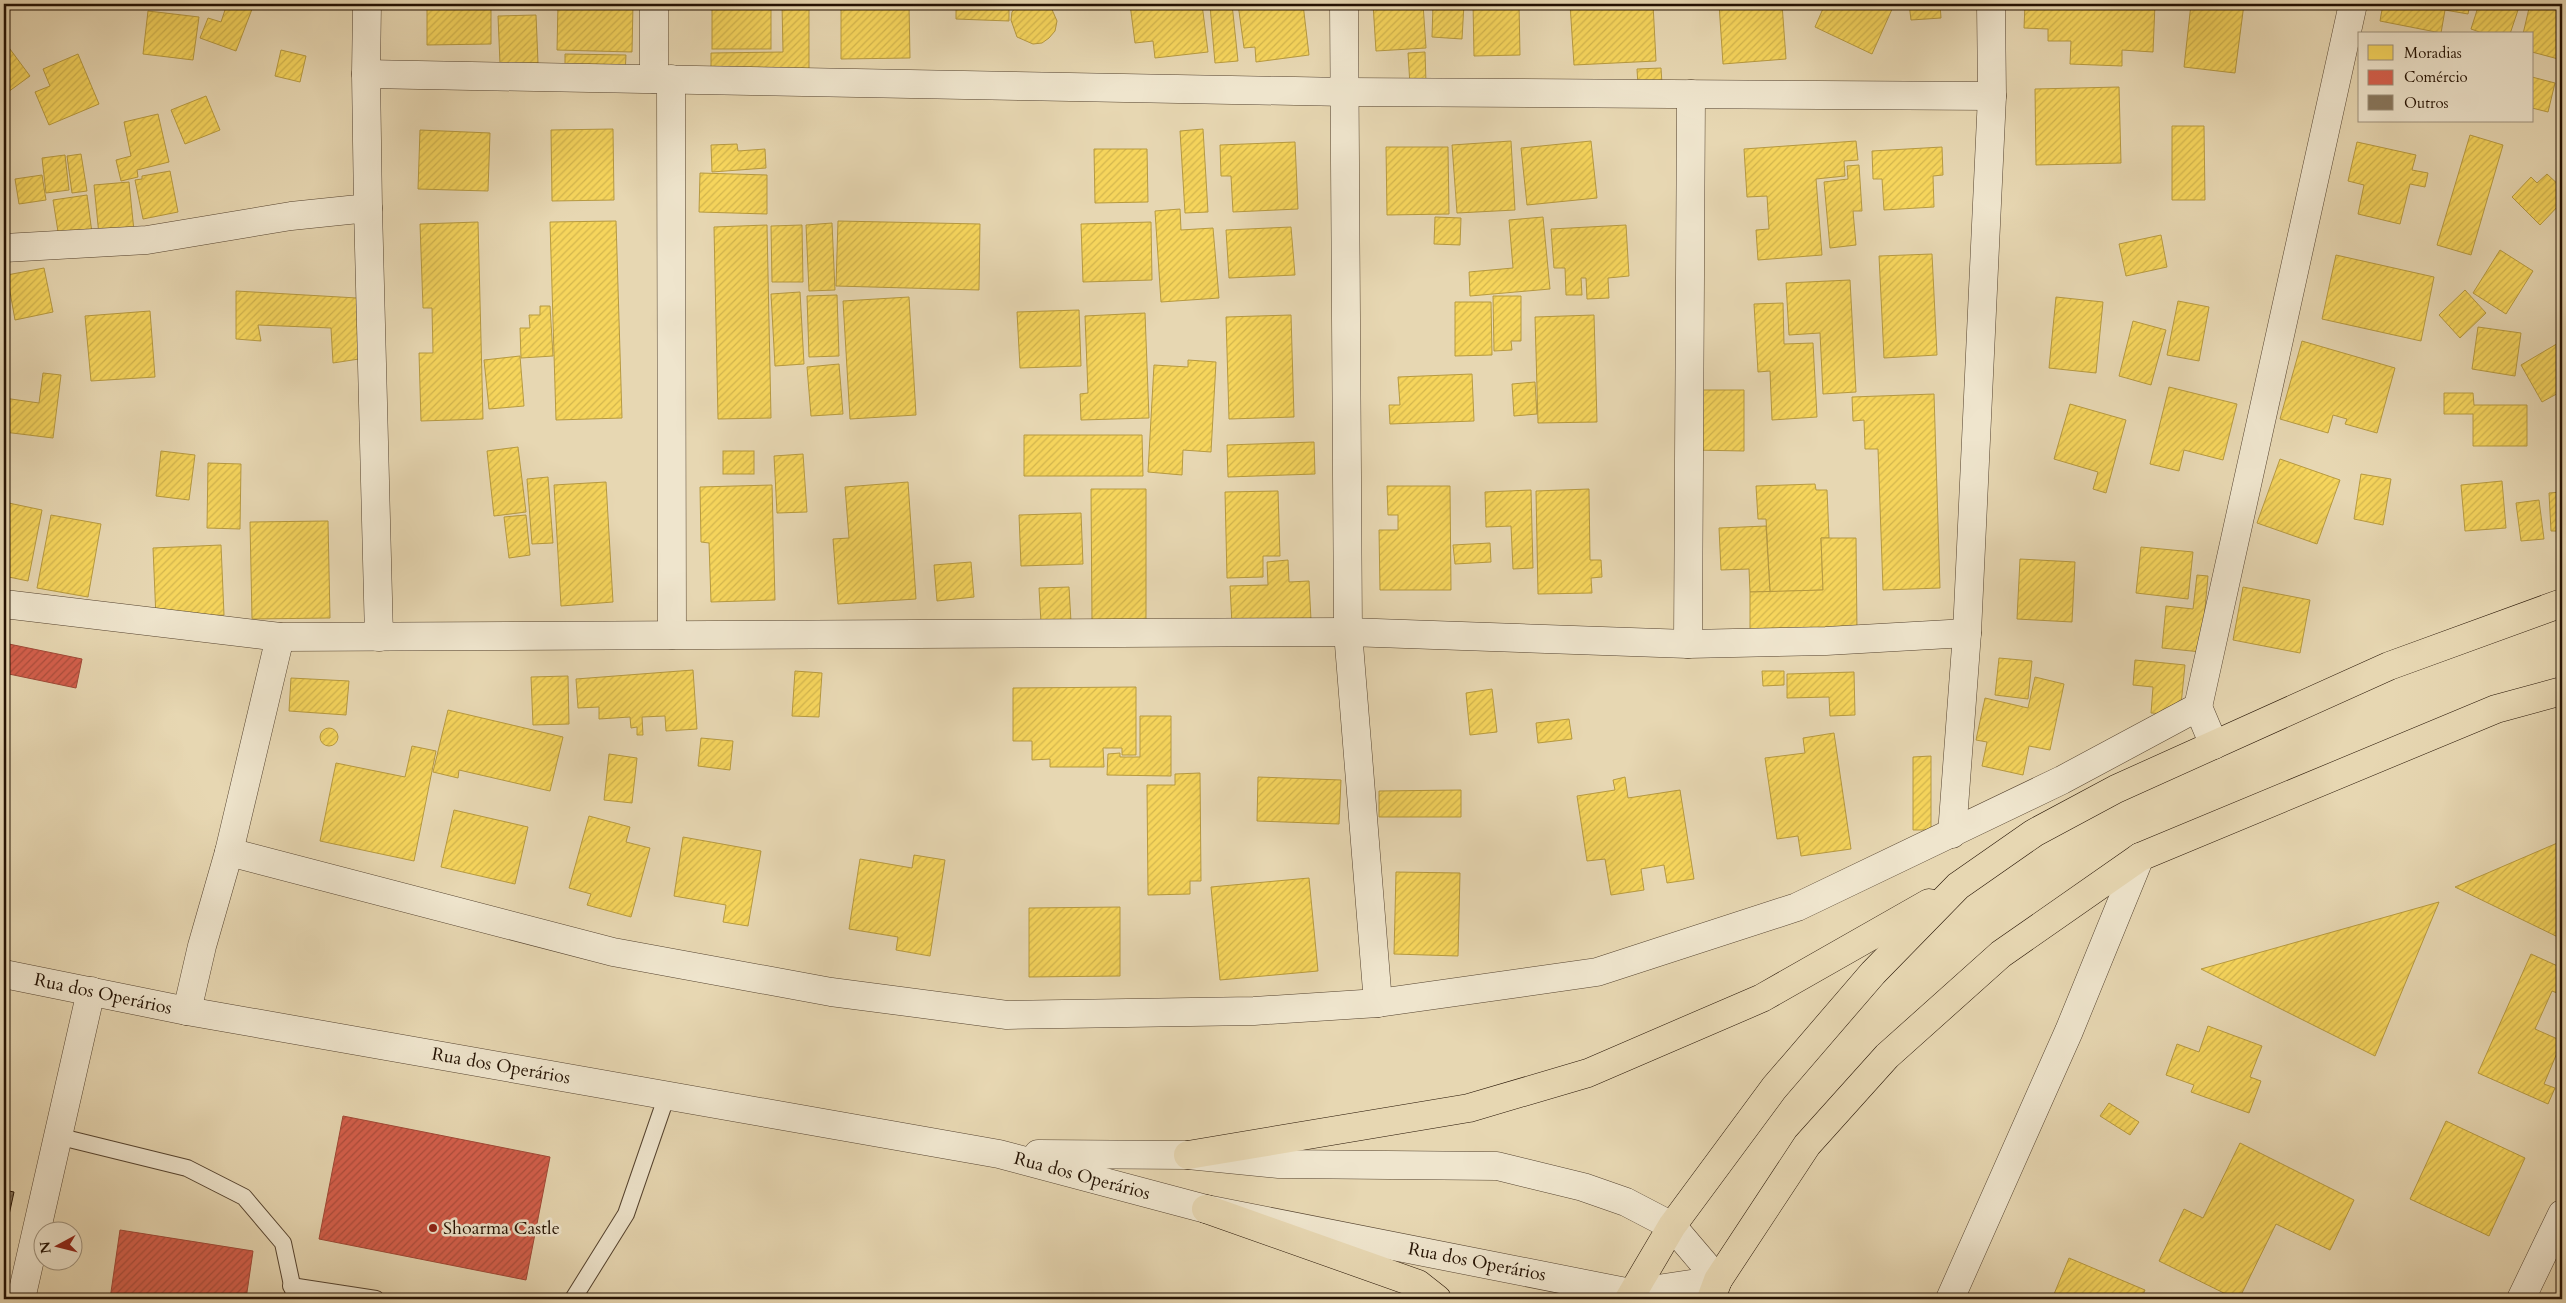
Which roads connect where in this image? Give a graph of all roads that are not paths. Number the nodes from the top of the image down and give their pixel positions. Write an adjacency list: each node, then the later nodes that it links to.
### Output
1 (368, 4): 6 (street)
2 (654, 4): 7 (street)
3 (1344, 4): 8 (street)
4 (1990, 4): 10 (street)
5 (2353, 4): 22 (street)
6 (366, 74): 7 (street); 11 (street)
7 (662, 79): 8 (street); 17 (street)
8 (1346, 92): 9 (street); 15 (street)
9 (1690, 94): 10 (street); 20 (street)
10 (1992, 96): 16 (street)
11 (368, 208): 12 (street); 18 (street)
12 (4, 248)
13 (2562, 603): 23 (highway)
14 (4, 604): 19 (street)
15 (1348, 632): 17 (street); 20 (street); 30 (street)
16 (1967, 633): 20 (street); 24 (street)
17 (672, 635): 18 (street)
18 (379, 636): 19 (street)
19 (280, 637): 25 (street)
20 (1688, 644)
21 (2562, 691): 26 (highway)
22 (2198, 707): 23 (street); 24 (street)
23 (2214, 744): 27 (highway)
24 (1952, 834): 30 (street)
25 (229, 852): 30 (street); 31 (street)
26 (2140, 857): 39 (highway); 46 (street)
27 (1958, 886): 35 (highway); 38 (highway)
28 (4, 974): 29 (street, Rua dos Operários)
29 (91, 991): 31 (street, Rua dos Operários); 33 (street)
30 (1378, 1003)
31 (187, 1011): 32 (street, Rua dos Operários)
32 (667, 1095): 34 (street, Rua dos Operários); 44 (lane)
33 (57, 1136): 40 (lane); 42 (street)
34 (999, 1154): 35 (street, Rua dos Operários); 36 (street, Rua dos Operários)
35 (1188, 1155): 38 (street, Rua dos Operários)
36 (1206, 1209): 41 (street, Rua dos Operários); 45 (highway)
37 (2562, 1214): 47 (street)
38 (1672, 1226): 39 (street, Rua dos Operários); 41 (highway)
39 (1714, 1290): 41 (street, Rua dos Operários)
40 (293, 1292): 43 (lane)
41 (1630, 1296)
42 (21, 1299)
43 (376, 1299)
44 (572, 1299)
45 (1437, 1299)
46 (1950, 1299)
47 (2521, 1299)

